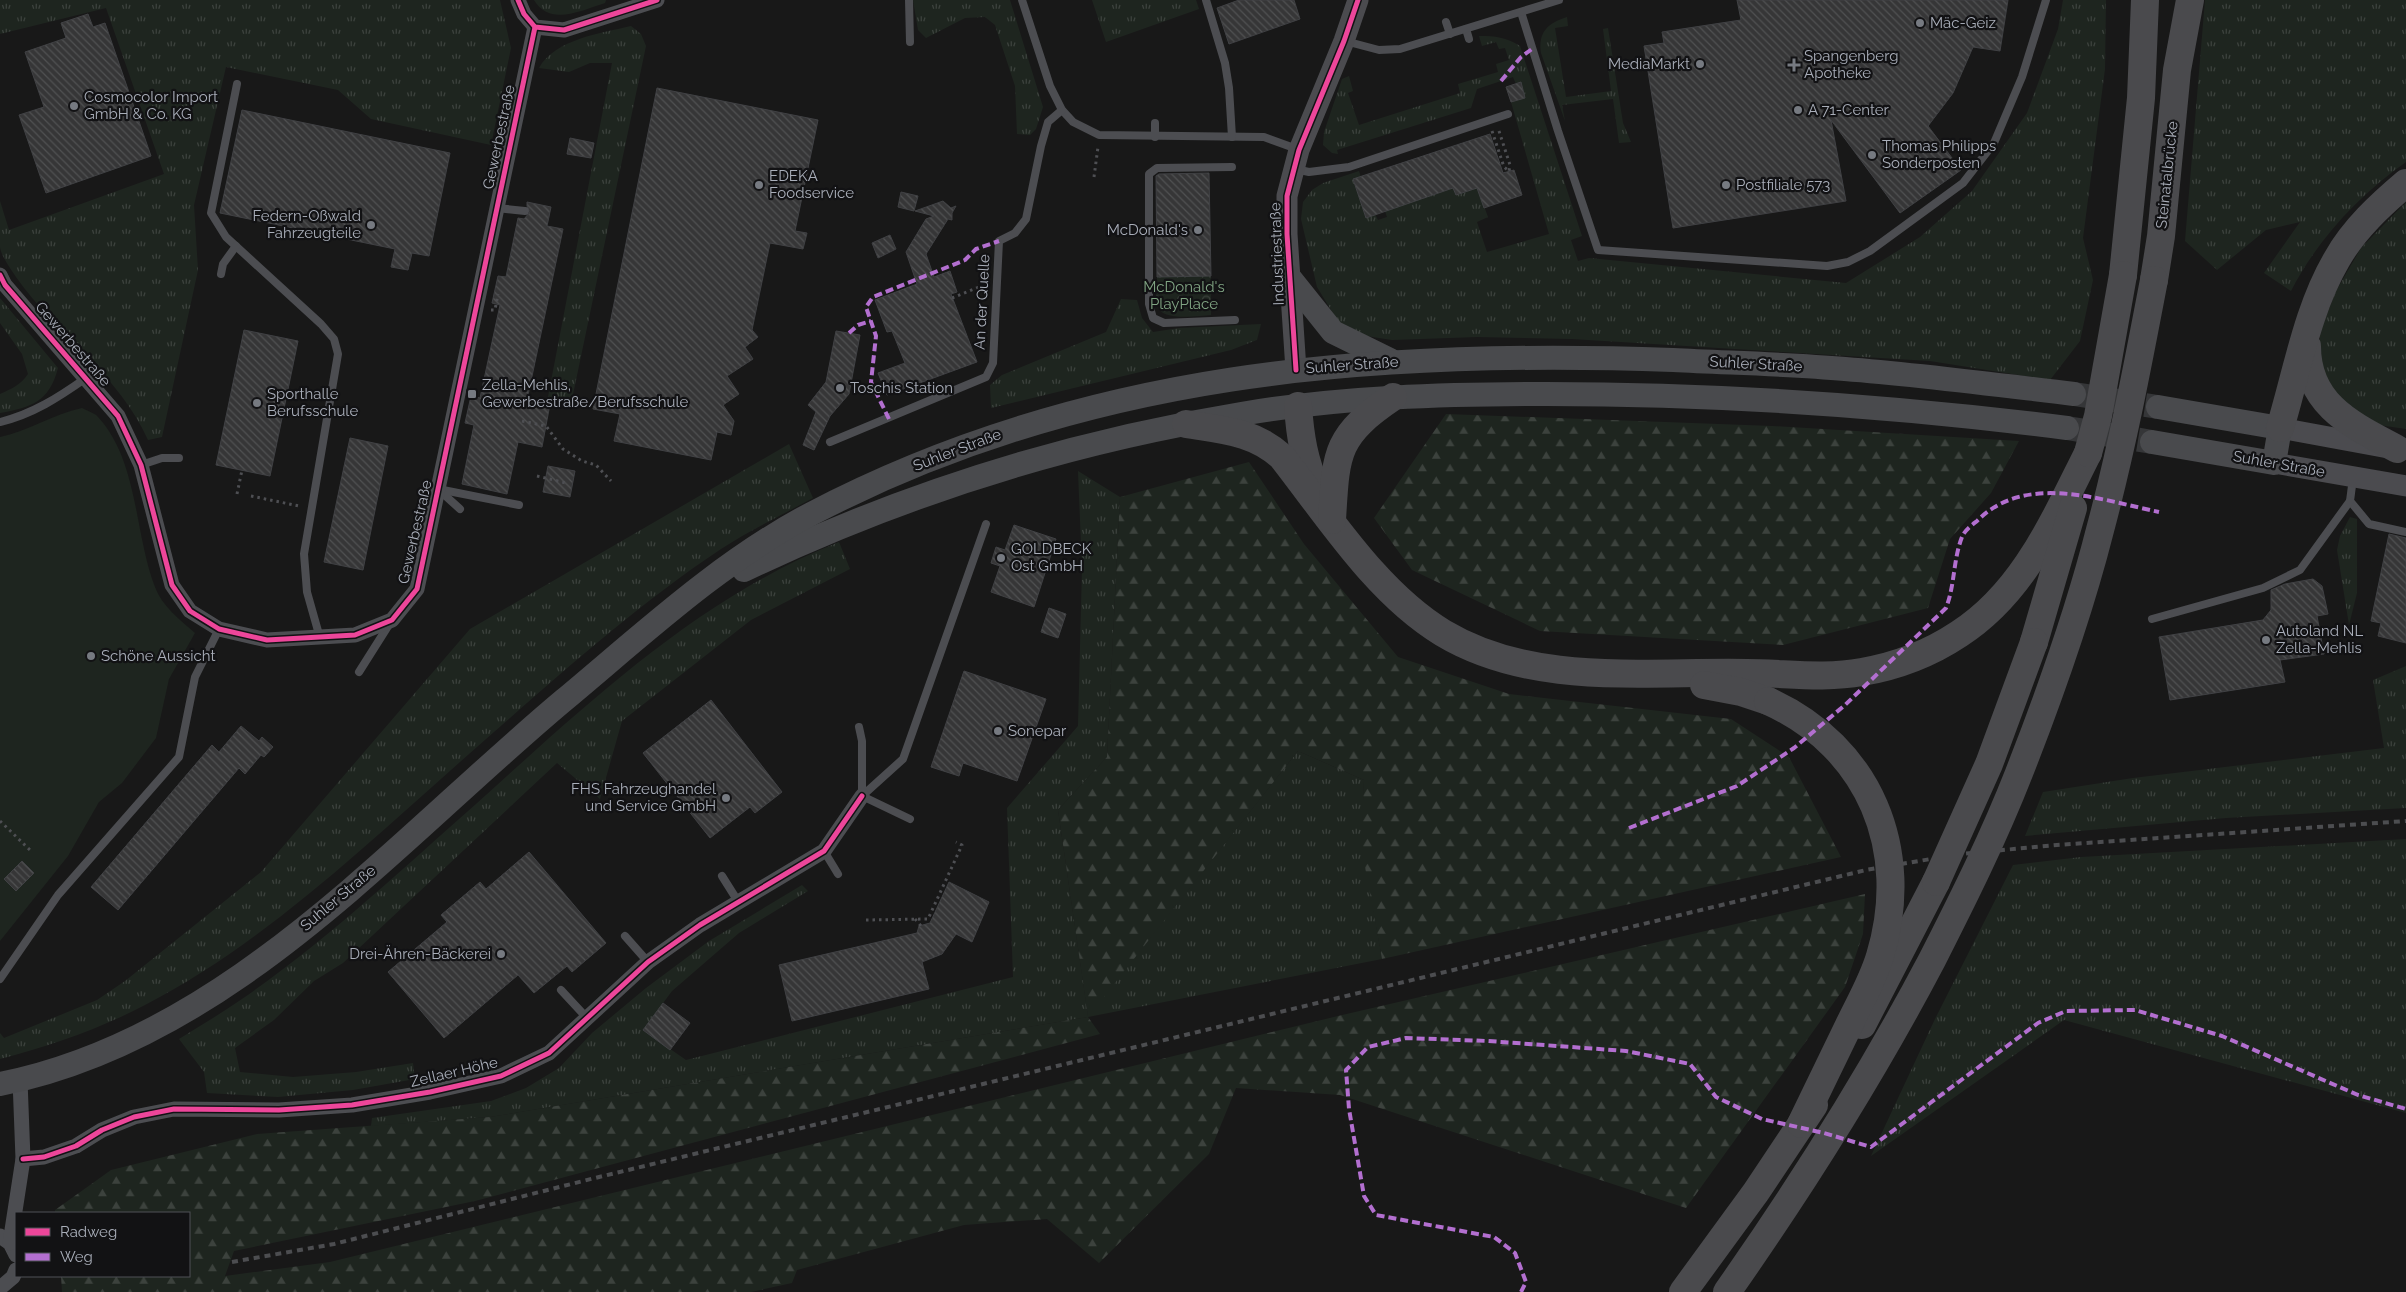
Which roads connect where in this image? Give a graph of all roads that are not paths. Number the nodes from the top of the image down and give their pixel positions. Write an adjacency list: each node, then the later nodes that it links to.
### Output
1 (518, 0): 17 (street)
2 (658, 0): 12 (street)
3 (909, 0): 22 (lane)
4 (1022, 0): 16 (lane)
5 (1206, 0): 29 (lane)
6 (1358, 0): 21 (street, Industriestraße)
7 (1559, 0): 13 (lane)
8 (2046, 0): 13 (lane)
9 (2145, 0): 55 (highway, bridge)
10 (2178, 0): 23 (highway)
11 (2190, 0): 23 (highway)
12 (638, 3): 17 (street)
13 (1521, 12): 18 (lane)
14 (1038, 20): 16 (lane)
15 (1446, 22): 19 (lane)
16 (1029, 23): 25 (lane)
17 (535, 27): 33 (street, Gewerbestraße)
18 (1466, 29): 19 (lane); 20 (lane)
19 (1450, 34): 21 (lane)
20 (1469, 39)
21 (1344, 41): 30 (street, Industriestraße)
22 (910, 42)
23 (2177, 70): 94 (highway, Steinatalbrücke, bridge)
24 (237, 84): 35 (lane)
25 (1062, 110): 28 (lane); 52 (lane, An der Quelle)
26 (1508, 114): 30 (lane)
27 (1155, 123): 28 (lane)
28 (1155, 136): 29 (lane)
29 (1232, 137): 30 (lane)
30 (1296, 159): 38 (street, Industriestraße)
31 (1232, 167): 39 (lane)
32 (2406, 184): 40 (highway)
33 (497, 208): 34 (lane); 61 (street, Gewerbestraße)
34 (526, 210)
35 (236, 246): 36 (lane); 71 (lane)
36 (221, 274)
37 (0, 275): 43 (street, Gewerbestraße)
38 (1289, 277): 41 (main road); 42 (street, Industriestraße)
39 (1235, 320)
40 (2307, 332): 51 (highway); 54 (highway)
41 (1394, 362): 42 (main road, Suhler Straße); 44 (main road, Suhler Straße)
42 (1296, 370): 46 (main road); 72 (main road, Suhler Straße)
43 (86, 378): 48 (lane); 58 (street, Gewerbestraße)
44 (2074, 394)
45 (1394, 397): 46 (main road, Suhler Straße); 50 (main road, Suhler Straße); 65 (highway)
46 (1298, 406): 49 (main road, Suhler Straße); 65 (highway)
47 (2158, 407): 51 (main road)
48 (0, 422)
49 (1186, 424): 65 (highway); 72 (main road, Suhler Straße)
50 (2067, 428)
51 (2280, 428): 54 (street); 57 (main road)
52 (830, 442)
53 (2152, 442): 57 (main road, Suhler Straße)
54 (2401, 450)
55 (2088, 453): 74 (highway); 88 (highway, bridge)
56 (179, 458): 58 (lane)
57 (2274, 463): 59 (street, Suhler Straße)
58 (141, 465): 70 (street, Gewerbestraße)
59 (2354, 476): 60 (street, Suhler Straße); 62 (lane)
60 (2406, 486)
61 (438, 489): 63 (lane); 64 (lane); 69 (street, Gewerbestraße)
62 (2350, 501): 67 (lane); 68 (lane)
63 (519, 505)
64 (460, 509)
65 (1332, 520): 74 (highway)
66 (986, 524): 76 (lane)
67 (2406, 532)
68 (2152, 619)
69 (392, 620): 71 (street, Gewerbestraße); 73 (lane)
70 (219, 630): 71 (street, Gewerbestraße); 84 (lane)
71 (320, 638)
72 (634, 642): 87 (main road, Suhler Straße)
73 (359, 672)
74 (1634, 674): 88 (highway, bridge)
75 (859, 727): 76 (lane)
76 (862, 796): 77 (lane); 78 (street, Zellaer Höhe)
77 (910, 818)
78 (824, 851): 79 (lane); 81 (street, Zellaer Höhe)
79 (838, 874)
80 (722, 876): 81 (lane)
81 (739, 902): 83 (street, Zellaer Höhe)
82 (626, 936): 83 (lane)
83 (648, 962): 86 (street, Zellaer Höhe)
84 (0, 979)
85 (561, 990): 86 (lane)
86 (586, 1017): 89 (street, Zellaer Höhe)
87 (10, 1082): 89 (street)
88 (1801, 1124): 93 (highway)
89 (23, 1159): 90 (street)
90 (9, 1245)
91 (15, 1273): 92 (street)
92 (9, 1288)
93 (1683, 1292)
94 (1727, 1292)

